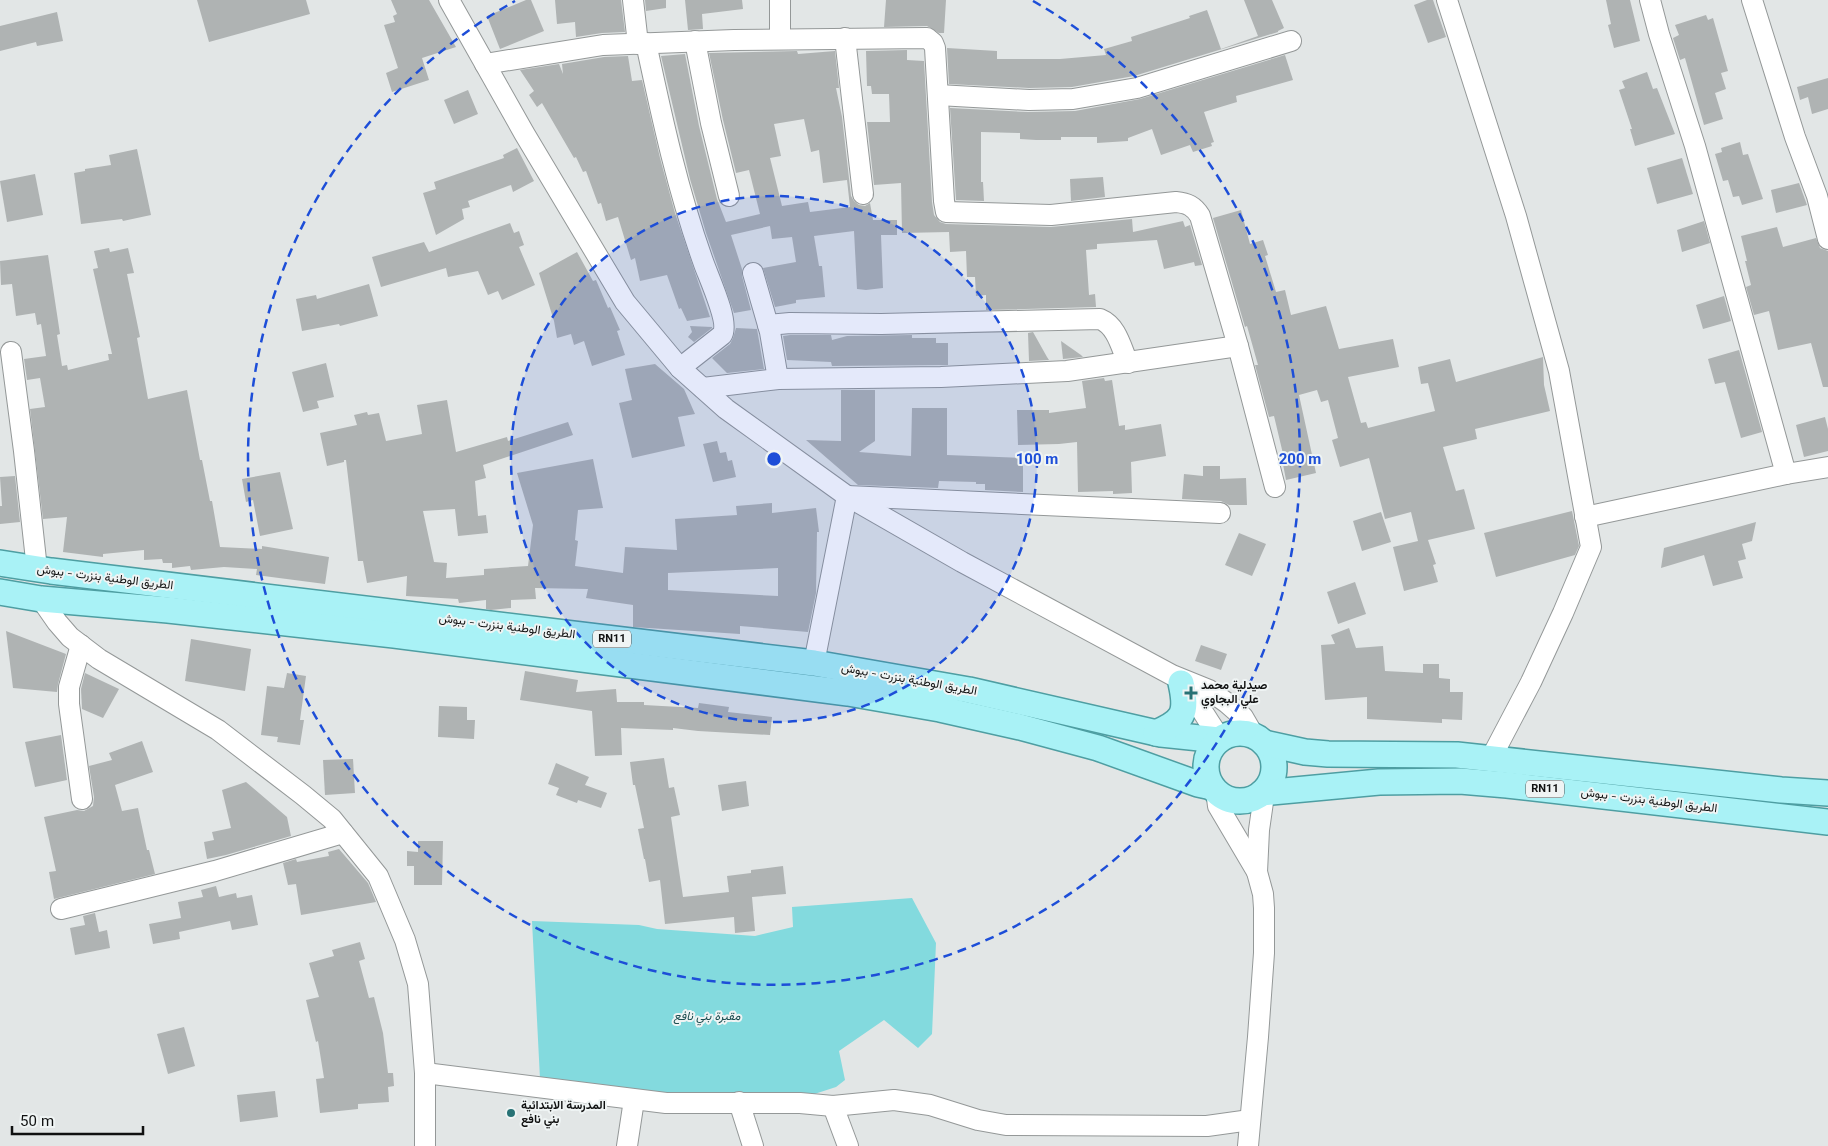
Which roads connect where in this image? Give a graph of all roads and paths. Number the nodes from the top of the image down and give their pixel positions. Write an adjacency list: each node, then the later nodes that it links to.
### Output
1 (449, 0): 12 (street)
2 (633, 0): 11 (street)
3 (780, 0): 8 (street)
4 (1447, 0): 30 (street)
5 (1650, 0): 26 (street)
6 (1752, 0): 16 (street)
7 (845, 38): 8 (street); 13 (street); 14 (street)
8 (780, 39): 9 (street)
9 (695, 41): 11 (street); 15 (street)
10 (1291, 41): 13 (street)
11 (642, 44): 12 (street); 22 (street)
12 (486, 64): 22 (street)
13 (938, 95): 19 (street)
14 (863, 194)
15 (729, 196)
16 (1828, 239)
17 (753, 273): 18 (street)
18 (768, 325): 21 (street); 23 (street)
19 (1238, 346): 21 (street); 27 (street)
20 (11, 352): 32 (street)
21 (1128, 363): 23 (street)
22 (680, 368): 24 (street)
23 (778, 379): 24 (street)
24 (703, 388): 28 (street)
25 (1828, 467): 26 (street)
26 (1786, 474): 30 (street)
27 (1275, 487)
28 (847, 496): 29 (street); 36 (street); 37 (street)
29 (1220, 513)
30 (1585, 517): 41 (street)
31 (0, 563): 32 (main road, الطريق الوطنية بنزرت - ببوش / RN11)
32 (37, 569): 36 (main road, الطريق الوطنية بنزرت - ببوش / RN11)
33 (0, 592): 34 (main road, الطريق الوطنية بنزرت - ببوش / RN11)
34 (41, 599): 35 (street); 42 (main road, الطريق الوطنية بنزرت - ببوش / RN11)
35 (81, 645): 45 (street); 47 (street)
36 (814, 663): 38 (main road, الطريق الوطنية بنزرت - ببوش / RN11)
37 (1177, 679): 38 (main road); 39 (street); 40 (street)
38 (1156, 733): 39 (main road, الطريق الوطنية بنزرت - ببوش / RN11)
39 (1220, 739): 40 (main road, RN11); 42 (main road)
40 (1259, 739): 41 (main road, الطريق الوطنية بنزرت - ببوش / RN11); 44 (main road)
41 (1491, 758): 43 (main road, الطريق الوطنية بنزرت - ببوش / RN11)
42 (1214, 789): 44 (main road, RN11); 48 (street)
43 (1828, 793)
44 (1261, 794): 46 (main road, الطريق الوطنية بنزرت - ببوش / RN11); 48 (street)
45 (82, 799)
46 (1828, 822)
47 (344, 833): 49 (street); 50 (street)
48 (1257, 872): 54 (street)
49 (61, 910)
50 (425, 1073): 51 (street); 55 (street)
51 (634, 1100): 52 (street); 56 (street)
52 (739, 1102): 53 (street); 57 (street)
53 (833, 1106): 54 (street); 58 (street)
54 (1250, 1120): 59 (street)
55 (425, 1146)
56 (627, 1146)
57 (753, 1146)
58 (848, 1146)
59 (1248, 1146)

